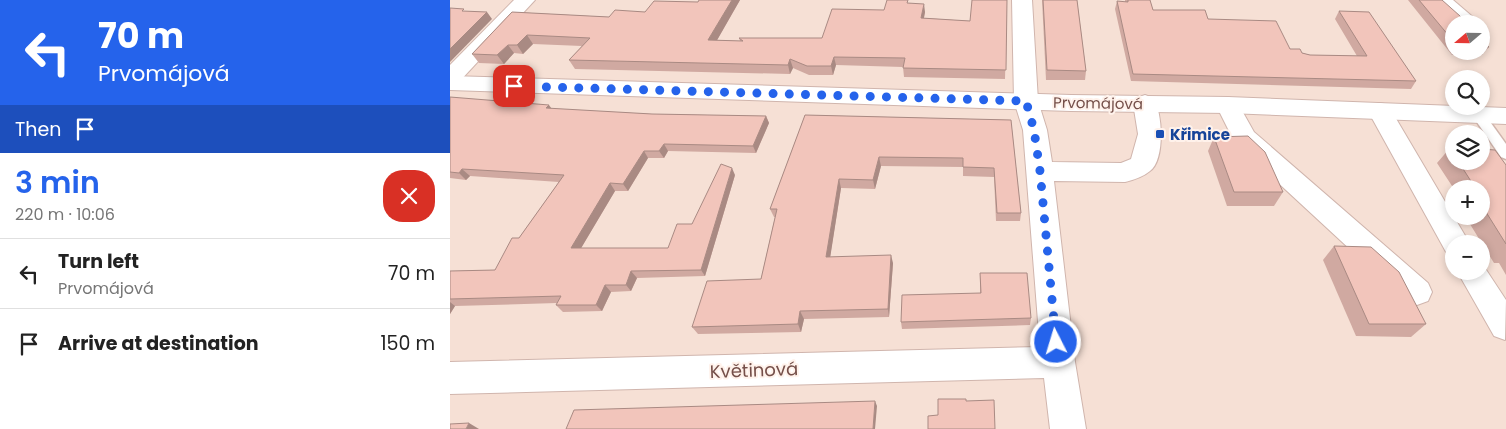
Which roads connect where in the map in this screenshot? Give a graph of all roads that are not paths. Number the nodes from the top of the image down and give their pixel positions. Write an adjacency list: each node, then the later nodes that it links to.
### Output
1 (525, 0): 5 (street)
2 (1022, 0): 7 (street)
3 (1441, 0): 4 (street)
4 (1460, 15)
5 (450, 78)
6 (450, 83): 7 (street, Prvomájová)
7 (1026, 101): 8 (street, Prvomájová); 15 (street)
8 (1145, 103): 9 (street, Prvomájová); 15 (street)
9 (1228, 105): 10 (street, Prvomájová); 18 (street)
10 (1380, 111): 11 (street, Prvomájová); 16 (street)
11 (1445, 114)
12 (1478, 115): 13 (street, Prvomájová); 14 (lane)
13 (1506, 116)
14 (1506, 154)
15 (1040, 171): 20 (street)
16 (1451, 235)
17 (1477, 280): 19 (street)
18 (1417, 292)
19 (1505, 326)
20 (1058, 362): 21 (street, Květinová); 22 (street)
21 (450, 378)
22 (1068, 429)

